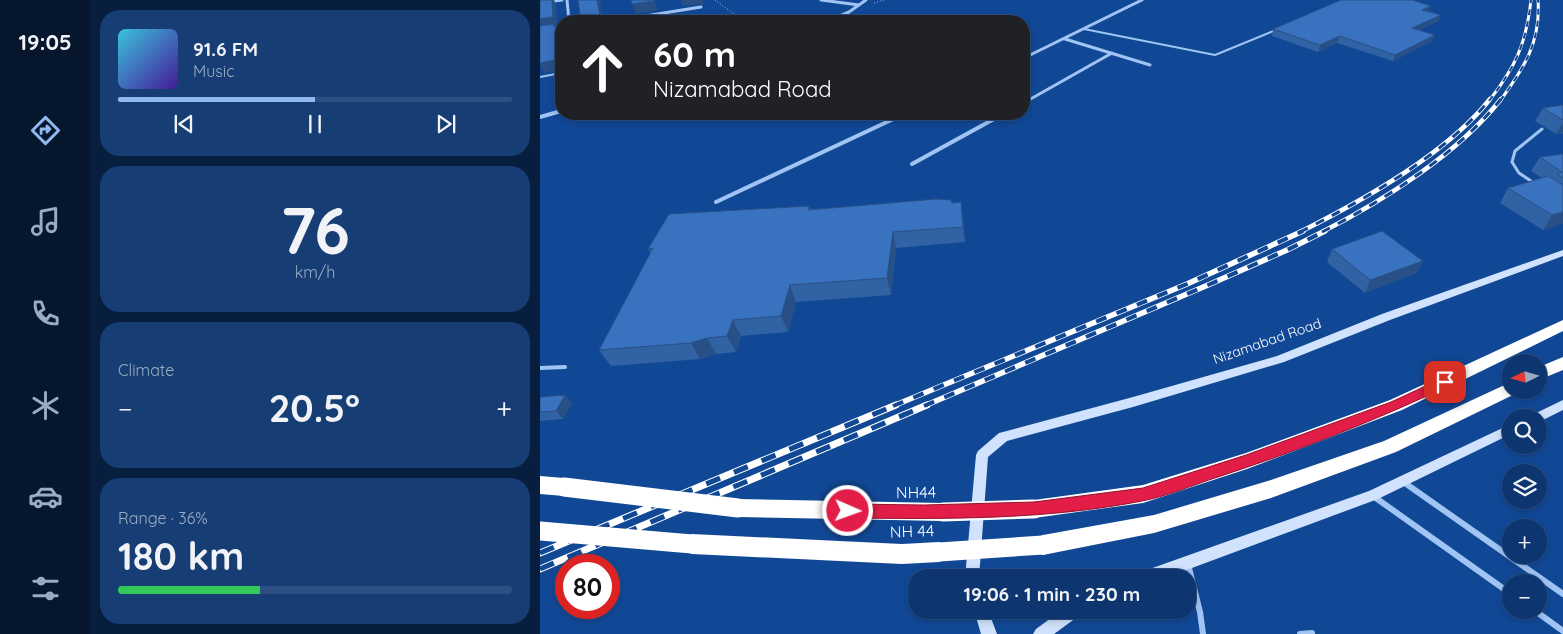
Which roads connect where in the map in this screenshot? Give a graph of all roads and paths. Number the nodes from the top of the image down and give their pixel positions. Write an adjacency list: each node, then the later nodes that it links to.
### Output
1 (562, 0): 7 (street)
2 (567, 0): 10 (street)
3 (715, 0): 12 (path)
4 (822, 0): 8 (street)
5 (866, 0): 8 (street)
6 (1142, 0): 15 (street)
7 (540, 3)
8 (859, 5): 13 (street)
9 (701, 7): 11 (street)
10 (568, 15)
11 (651, 15)
12 (736, 15)
13 (842, 15)
14 (1282, 28): 15 (lane)
15 (1084, 29): 18 (street)
16 (555, 31): 17 (street)
17 (540, 33)
18 (1065, 39): 19 (street); 20 (street)
19 (1112, 53): 21 (street); 24 (street)
20 (1030, 55)
21 (1150, 65)
22 (555, 74): 23 (lane)
23 (540, 77)
24 (1030, 99)
25 (555, 113): 26 (street)
26 (540, 117)
27 (891, 120): 32 (street)
28 (992, 120): 30 (street)
29 (1542, 129): 31 (lane)
30 (912, 164)
31 (1540, 188)
32 (716, 202)
33 (1563, 253): 48 (main road, Nizamabad Road)
34 (1563, 326): 44 (highway, NH44 / NH44, bridge)
35 (1563, 363): 38 (highway)
36 (565, 367): 37 (lane)
37 (540, 368)
38 (1548, 370)
39 (1502, 392): 46 (highway, NH 44, bridge)
40 (1563, 405): 41 (main road)
41 (1547, 413)
42 (1502, 433): 43 (main road)
43 (1401, 481): 45 (main road); 51 (street)
44 (540, 485)
45 (1373, 495): 47 (main road); 50 (street)
46 (540, 531)
47 (1187, 561): 49 (main road); 59 (street)
48 (973, 569)
49 (1167, 569)
50 (1502, 588)
51 (1563, 594)
52 (984, 619): 57 (main road)
53 (1062, 619): 58 (main road)
54 (1546, 619): 55 (street)
55 (1563, 631)
56 (1312, 633): 60 (street)
57 (988, 634)
58 (1041, 634)
59 (1203, 634)
60 (1300, 634)

